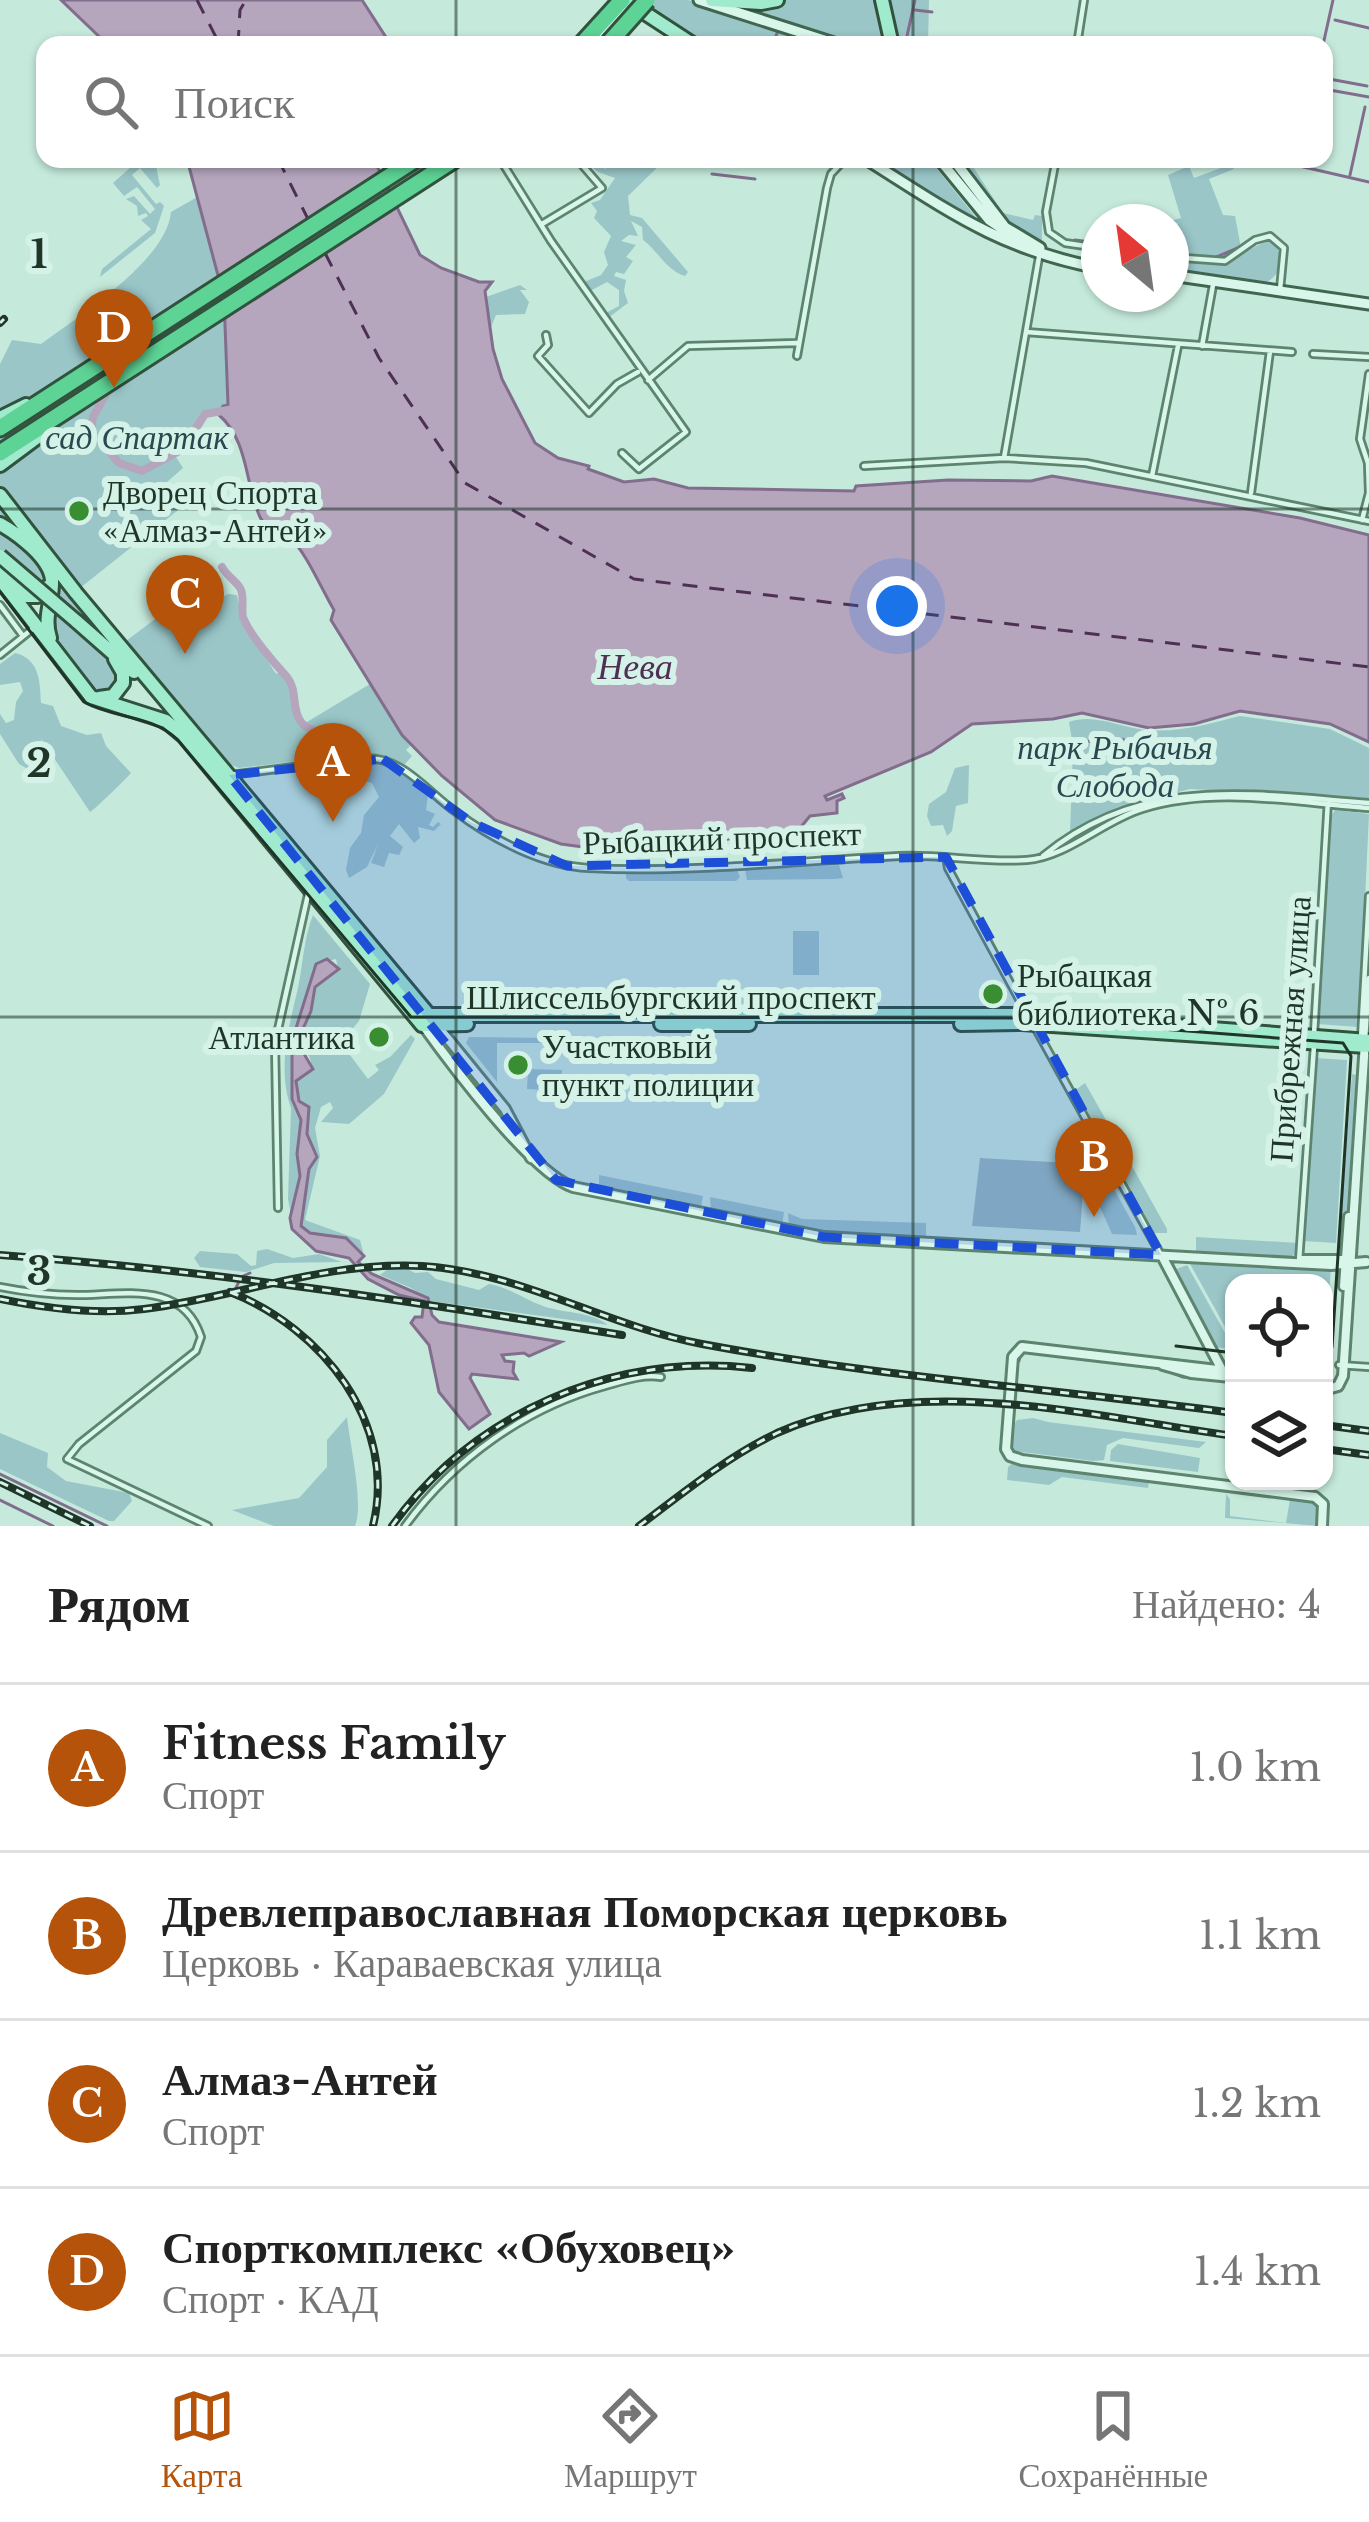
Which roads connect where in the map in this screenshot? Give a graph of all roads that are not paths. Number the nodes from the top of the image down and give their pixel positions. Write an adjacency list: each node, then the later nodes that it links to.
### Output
1 (699, 0): 12 (main road)
2 (715, 0): 7 (main road)
3 (777, 0): 7 (main road)
4 (879, 0): 13 (main road)
5 (1084, 0): 14 (street)
6 (631, 1): 8 (highway); 9 (street); 10 (highway, bridge); 11 (main road)
7 (747, 2)
8 (590, 36)
9 (599, 36)
10 (612, 36)
11 (681, 36)
12 (812, 36)
13 (889, 36)
14 (1078, 36)
15 (402, 168): 49 (highway)
16 (441, 168): 50 (highway)
17 (506, 168): 25 (street)
18 (585, 168): 25 (street)
19 (837, 168): 38 (street)
20 (880, 168): 26 (main road)
21 (943, 168): 26 (main road)
22 (944, 168): 28 (main road)
23 (960, 168): 28 (main road)
24 (1054, 168): 27 (street)
25 (541, 224): 46 (street)
26 (1011, 245): 28 (main road)
27 (1081, 245)
28 (1040, 251): 30 (main road); 36 (street)
29 (1189, 258): 34 (street)
30 (1081, 261)
31 (1189, 279): 34 (main road)
32 (1189, 280): 33 (main road)
33 (1213, 285): 34 (main road); 40 (street)
34 (1280, 292): 35 (main road)
35 (1369, 306)
36 (1026, 332): 39 (street); 55 (street)
37 (546, 334): 46 (street)
38 (797, 343): 44 (street); 48 (street)
39 (1178, 344): 40 (street); 58 (street)
40 (1202, 346): 41 (street)
41 (1270, 351): 42 (street); 60 (street)
42 (1292, 352)
43 (1313, 354): 45 (street)
44 (797, 356)
45 (1369, 357)
46 (641, 370): 48 (street)
47 (1369, 374): 61 (street)
48 (648, 380): 54 (street)
49 (47, 398): 51 (main road); 52 (highway)
50 (81, 400): 53 (highway); 56 (main road)
51 (0, 418)
52 (0, 428)
53 (0, 453)
54 (622, 453)
55 (1004, 458): 57 (street); 58 (street)
56 (0, 465)
57 (864, 466)
58 (1152, 476): 60 (street)
59 (0, 495): 74 (main road)
60 (1251, 496): 61 (street)
61 (1365, 520)
62 (0, 524): 64 (main road)
63 (0, 556): 70 (main road, bridge)
64 (43, 563): 65 (main road); 72 (main road)
65 (0, 566)
66 (0, 580): 68 (main road)
67 (0, 605): 69 (street)
68 (36, 626): 69 (street); 72 (main road)
69 (23, 636): 71 (street)
70 (97, 640): 73 (main road); 74 (main road)
71 (0, 655)
72 (58, 656): 73 (main road)
73 (82, 688): 74 (main road)
74 (172, 717): 75 (main road)
75 (224, 776): 78 (main road); 79 (street, Рыбацкий проспект)
76 (1328, 803): 77 (street, Рыбацкий проспект); 79 (street, Рыбацкий проспект); 88 (street, Прибрежная улица)
77 (1369, 806)
78 (286, 849): 80 (main road); 84 (main road)
79 (946, 857): 86 (street)
80 (308, 885): 82 (street); 83 (main road)
81 (1369, 896): 89 (street)
82 (307, 905): 83 (street); 90 (street)
83 (325, 905): 84 (main road)
84 (360, 940): 87 (main road)
85 (1369, 978): 89 (street)
86 (1031, 1020): 87 (main road, Шлиссельбургский проспект); 88 (main road, Шлиссельбургский проспект); 91 (street)
87 (429, 1021): 91 (street)
88 (1314, 1040): 89 (main road, Шлиссельбургский проспект); 92 (street, Прибрежная улица)
89 (1365, 1043): 93 (street)
90 (278, 1208)
91 (1161, 1255): 92 (street); 98 (street)
92 (1299, 1261): 93 (street)
93 (1348, 1262): 94 (street); 96 (street)
94 (1368, 1262)
95 (0, 1287): 102 (street)
96 (1342, 1365): 97 (street); 101 (street)
97 (1369, 1367)
98 (1225, 1369)
99 (1225, 1373): 104 (street)
100 (661, 1377): 103 (street)
101 (1333, 1385)
102 (208, 1526)
103 (405, 1526)
104 (1322, 1526)

